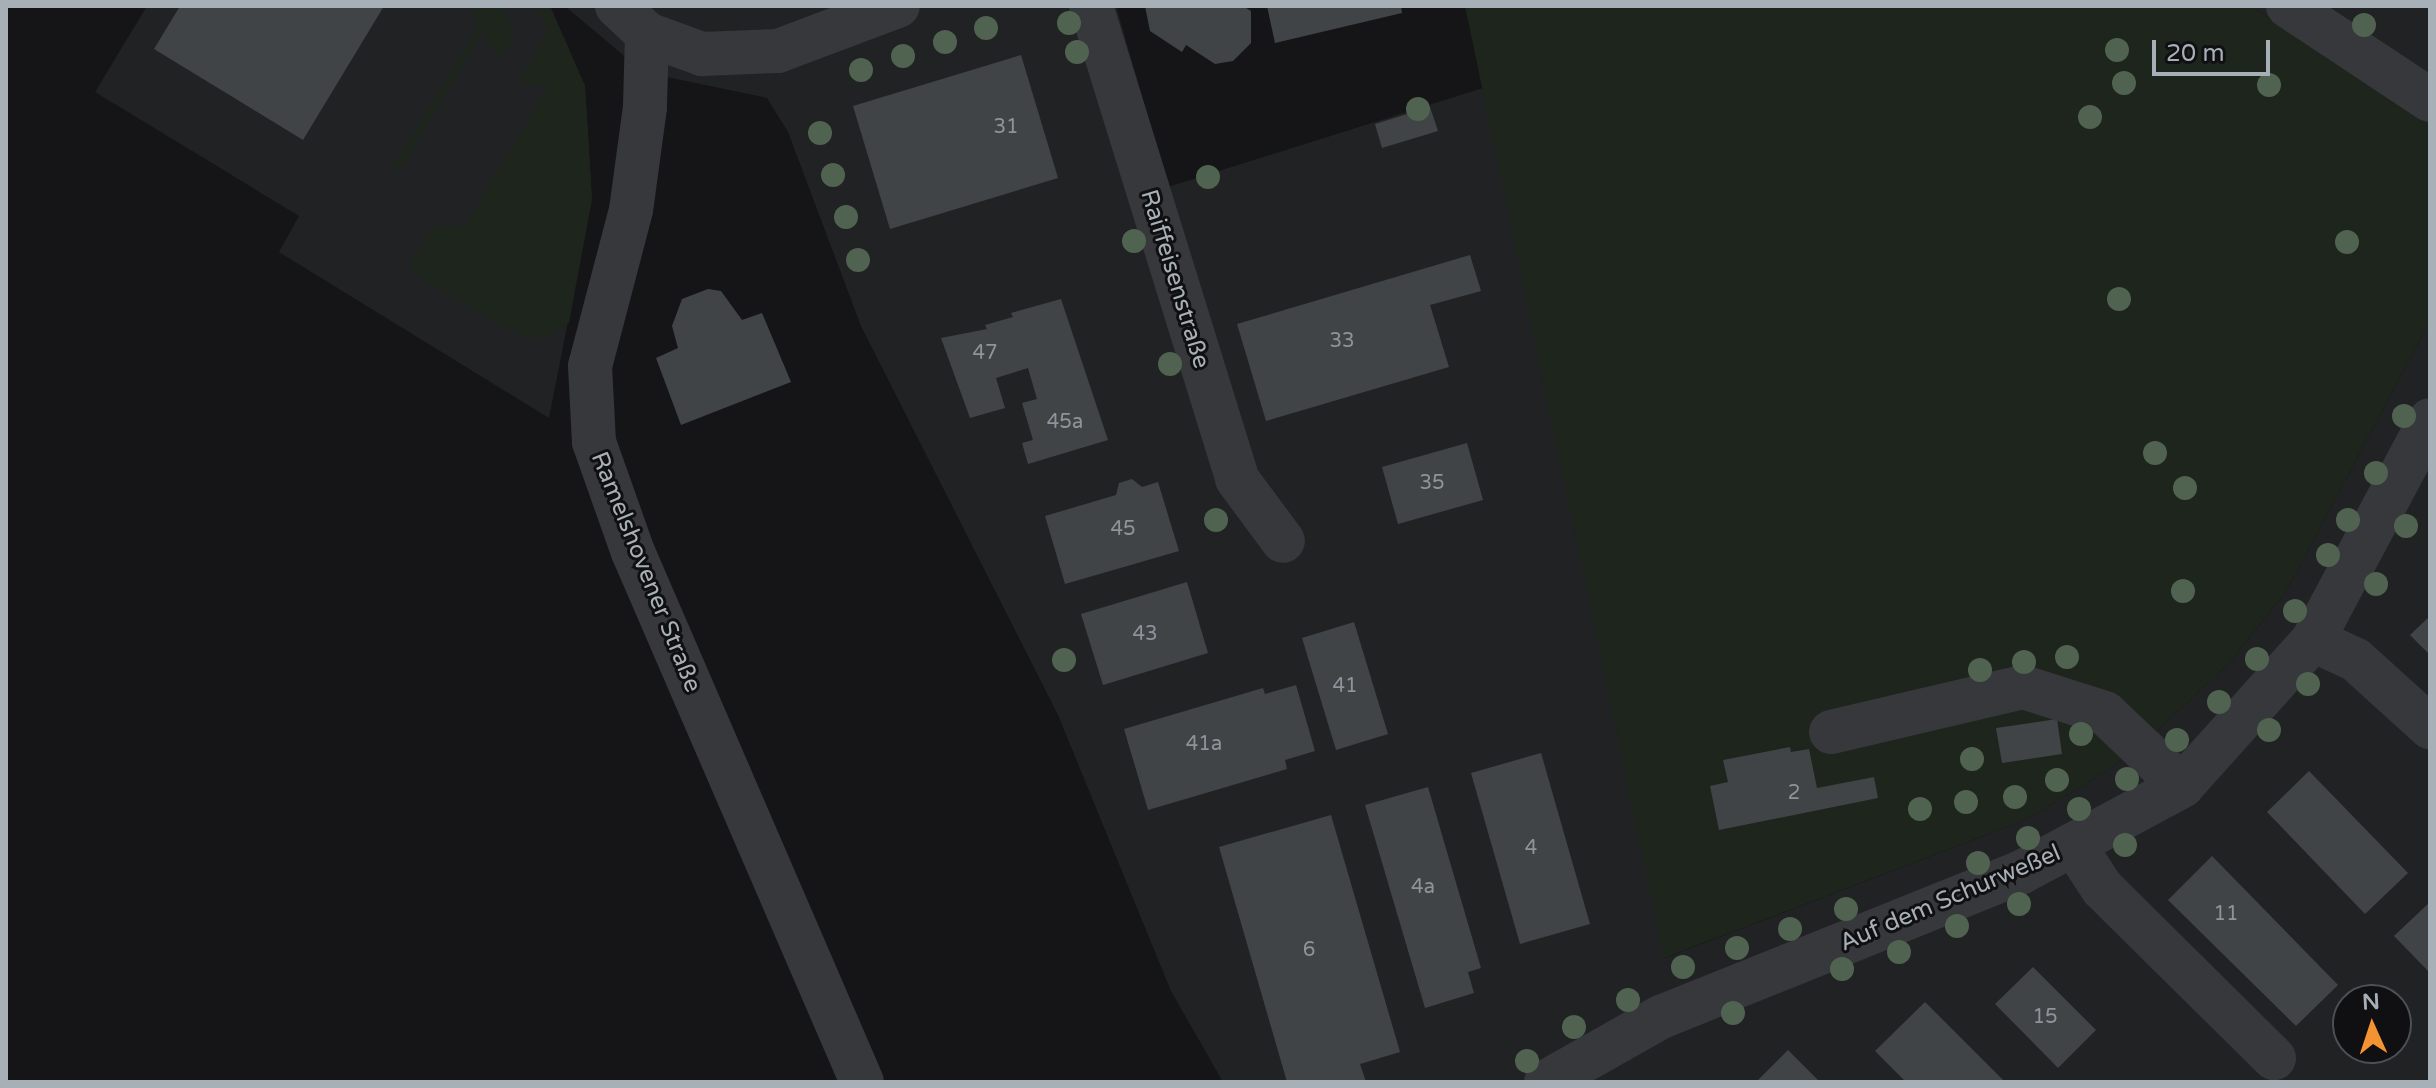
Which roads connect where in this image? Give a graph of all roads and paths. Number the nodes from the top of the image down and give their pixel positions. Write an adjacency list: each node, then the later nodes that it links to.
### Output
1 (898, 6): 4 (street)
2 (1091, 6): 7 (street, Raiffeisenstraße)
3 (2288, 6): 5 (street)
4 (632, 20): 15 (street, Ramelshovener Straße)
5 (2430, 100)
6 (2430, 420): 8 (street, Auf dem Schurweßel)
7 (1283, 541)
8 (2313, 640): 9 (street); 11 (street, Auf dem Schurweßel)
9 (2430, 727)
10 (1831, 732): 11 (street)
11 (2182, 786): 12 (street, Auf dem Schurweßel)
12 (2074, 845): 13 (street); 14 (street, Auf dem Schurweßel)
13 (2274, 1058)
14 (1565, 1076)
15 (862, 1082)

